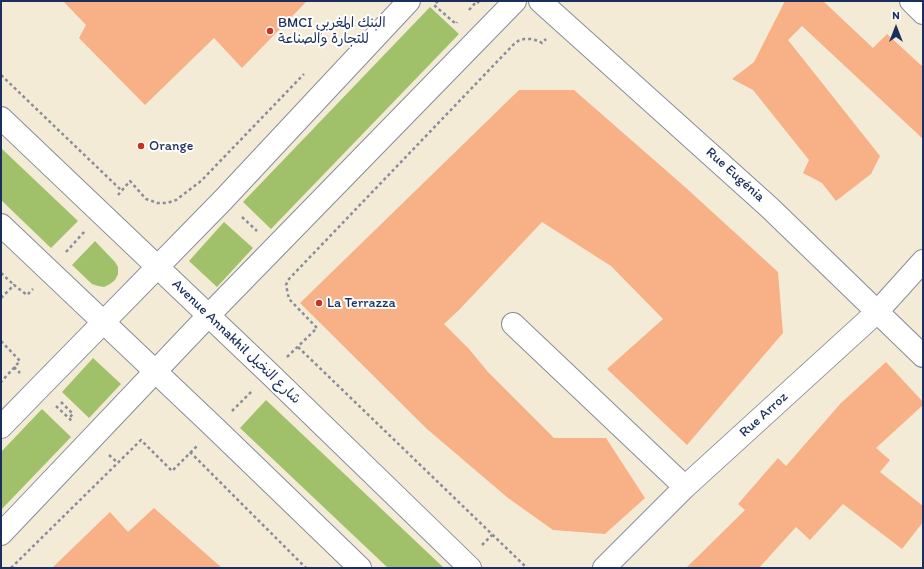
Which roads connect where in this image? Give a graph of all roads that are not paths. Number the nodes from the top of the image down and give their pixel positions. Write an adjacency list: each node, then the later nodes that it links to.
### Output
1 (409, 1): 9 (main road)
2 (515, 1): 11 (main road)
3 (540, 1): 10 (main road, Rue Eugénia)
4 (911, 1): 5 (main road)
5 (923, 12)
6 (1, 118): 9 (main road, Avenue Annakhil شارع النخيل)
7 (1, 225): 12 (main road)
8 (923, 261): 10 (main road, Rue Arroz)
9 (157, 267): 11 (main road, Avenue Annakhil شارع النخيل); 12 (main road)
10 (877, 312): 14 (main road, Rue Eugénia); 17 (main road, Rue Arroz)
11 (208, 316): 15 (main road); 20 (main road, Avenue Annakhil شارع النخيل)
12 (103, 322): 15 (main road); 16 (main road)
13 (513, 324): 17 (main road)
14 (923, 356)
15 (155, 372): 18 (main road); 19 (main road)
16 (1, 427)
17 (685, 487): 21 (main road, Rue Arroz)
18 (1, 534)
19 (360, 568)
20 (470, 568)
21 (604, 568)

